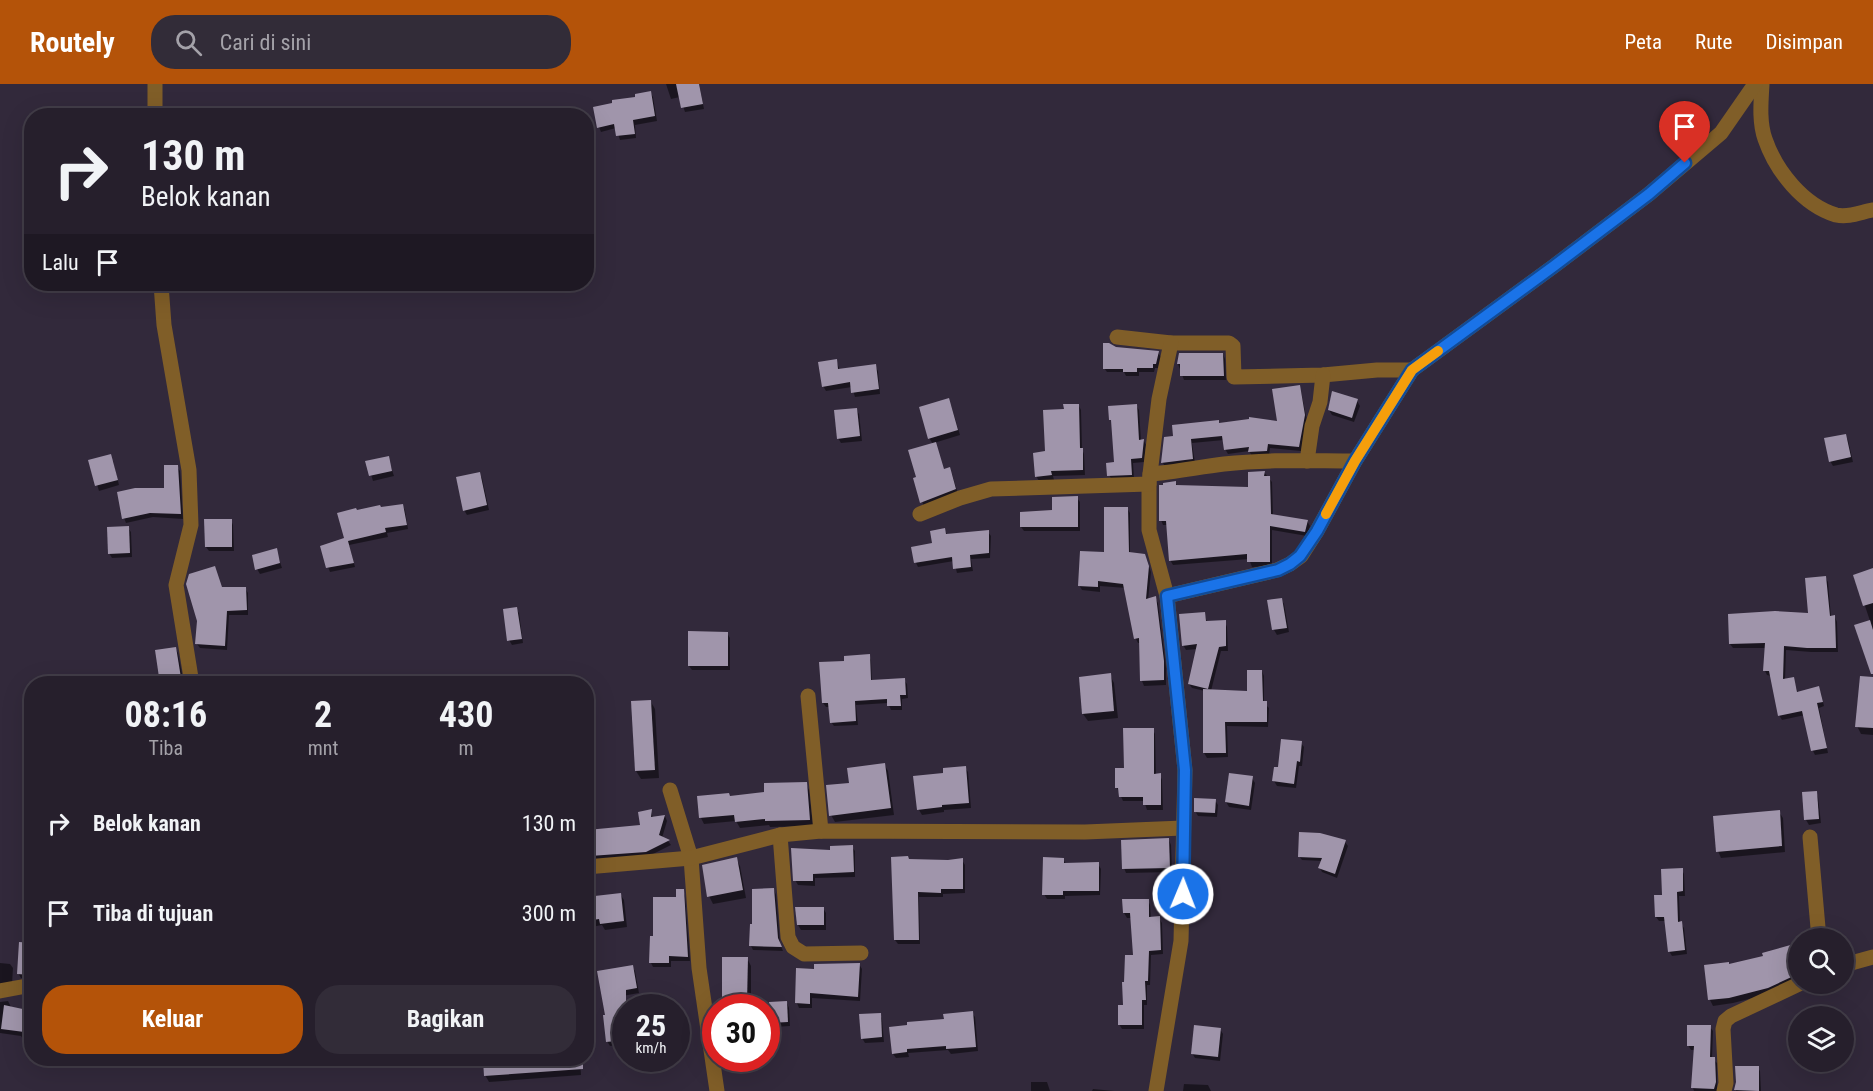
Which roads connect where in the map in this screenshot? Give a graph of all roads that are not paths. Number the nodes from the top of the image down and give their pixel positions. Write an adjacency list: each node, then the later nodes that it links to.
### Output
1 (155, 84): 4 (street)
2 (1755, 84): 9 (street)
3 (1762, 84): 5 (street)
4 (155, 108)
5 (1873, 210)
6 (162, 291): 16 (street)
7 (1117, 337): 8 (street)
8 (1171, 343): 10 (street); 13 (street)
9 (1412, 370): 10 (street); 12 (street)
10 (1323, 375): 11 (street)
11 (1307, 460): 12 (street); 13 (street)
12 (1355, 461): 15 (street)
13 (1150, 479): 14 (street); 15 (street)
14 (920, 514)
15 (1167, 596): 19 (street)
16 (191, 676)
17 (808, 696): 20 (street)
18 (670, 790): 23 (street)
19 (1183, 828): 20 (street); 33 (street)
20 (821, 831): 21 (street)
21 (780, 835): 23 (street); 26 (street)
22 (1810, 837): 25 (street)
23 (691, 858): 24 (street); 32 (street)
24 (594, 866)
25 (1818, 928)
26 (861, 953)
27 (1873, 957): 28 (street)
28 (1854, 962)
29 (24, 986): 31 (street)
30 (1788, 989): 34 (street)
31 (0, 991)
32 (717, 1091)
33 (1156, 1091)
34 (1724, 1091)

